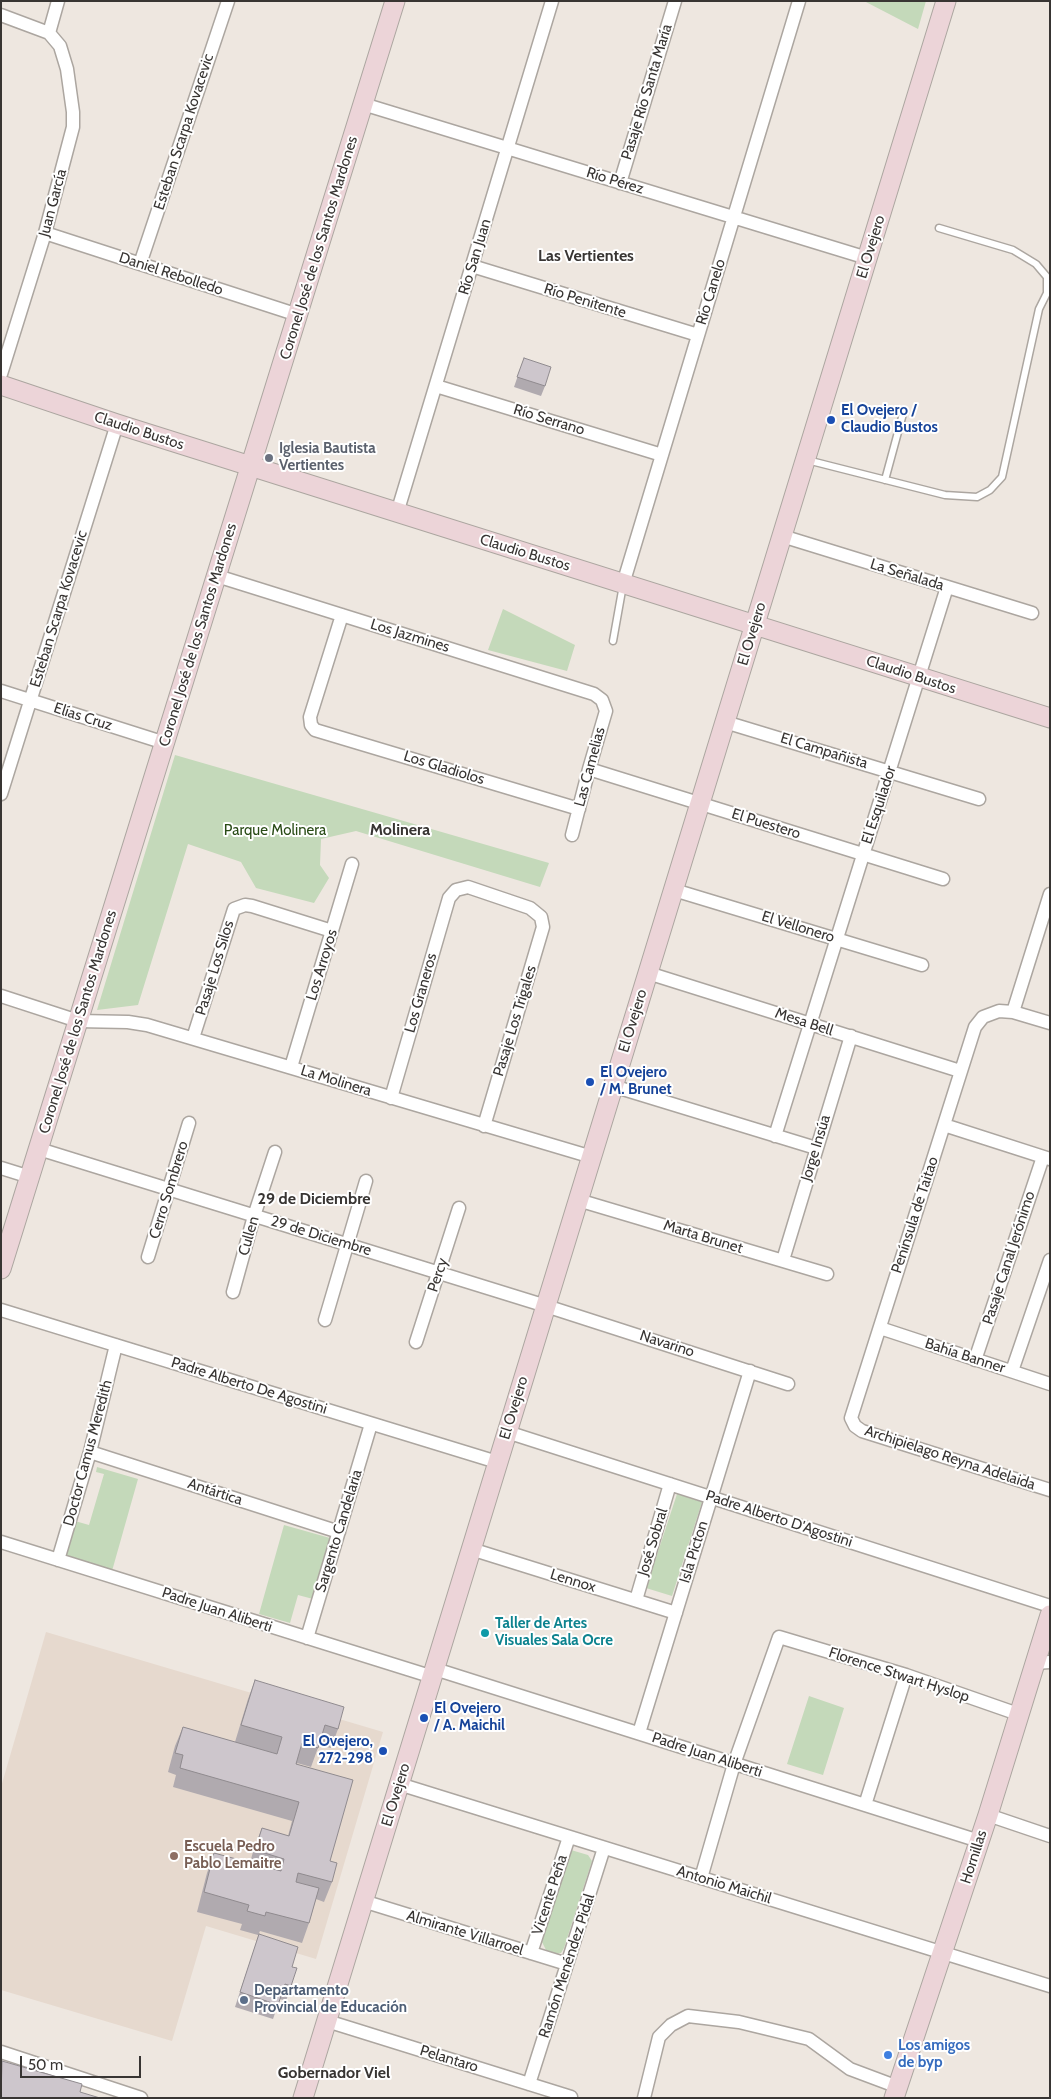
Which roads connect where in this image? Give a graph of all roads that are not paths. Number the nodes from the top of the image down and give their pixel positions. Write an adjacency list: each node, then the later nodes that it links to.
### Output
1 (58, 1): 9 (street)
2 (228, 1): 17 (street, Esteban Scarpa Kovacevic)
3 (396, 1): 10 (street, Coronel José de los Santos Mardones)
4 (552, 1): 11 (street, Río San Juan)
5 (674, 1): 12 (street, Pasaje Río Santa María)
6 (799, 1): 13 (street, Río Canelo)
7 (946, 1): 16 (street, El Ovejero)
8 (1, 15): 9 (street)
9 (48, 33): 15 (street, Juan García)
10 (363, 104): 11 (street, Río Pérez); 19 (street, Coronel José de los Santos Mardones)
11 (508, 148): 12 (street, Río Pérez); 18 (street, Río San Juan)
12 (620, 183): 13 (street, Río Pérez)
13 (734, 218): 16 (street, Río Pérez); 20 (street, Río Canelo)
14 (939, 228): 29 (lane)
15 (45, 233): 17 (street, Daniel Rebolledo); 21 (street, Juan García)
16 (867, 258): 27 (street, El Ovejero)
17 (140, 264): 19 (street, Daniel Rebolledo)
18 (472, 266): 20 (street, Río Penitente); 23 (street, Río San Juan)
19 (298, 315): 28 (street, Coronel José de los Santos Mardones)
20 (698, 335): 26 (street, Río Canelo)
21 (1, 374)
22 (1, 385): 25 (street, Claudio Bustos)
23 (436, 386): 26 (street, Río Serrano); 30 (street, Río San Juan)
24 (904, 410): 29 (lane)
25 (117, 424): 28 (street, Claudio Bustos); 41 (street, Esteban Scarpa Kovacevic)
26 (662, 455): 33 (street, Río Canelo)
27 (806, 460): 29 (lane); 31 (street, El Ovejero)
28 (251, 466): 30 (street, Claudio Bustos); 32 (street, Coronel José de los Santos Mardones)
29 (885, 480)
30 (397, 513): 33 (street, Claudio Bustos)
31 (782, 536): 34 (street, La Señalada); 37 (street, El Ovejero)
32 (217, 576): 36 (street, Los Jazmines); 45 (street, Coronel José de los Santos Mardones)
33 (623, 584): 37 (street, Claudio Bustos); 38 (lane)
34 (947, 587): 35 (street, La Señalada); 39 (street, El Esquilador)
35 (1032, 613)
36 (342, 614): 42 (street, Los Jazmines); 51 (street, Los Gladiolos)
37 (755, 624): 39 (street, Claudio Bustos); 44 (street, El Ovejero)
38 (612, 641)
39 (919, 678): 43 (street, Claudio Bustos); 47 (street, El Esquilador)
40 (1, 691): 41 (street, Elías Cruz)
41 (30, 700): 45 (street, Elías Cruz); 48 (street, Esteban Scarpa Kovacevic)
42 (602, 700): 46 (street, Las Camelias)
43 (1050, 718)
44 (725, 722): 47 (street, El Campañista); 50 (street, El Ovejero)
45 (165, 744): 65 (street, Coronel José de los Santos Mardones)
46 (589, 769): 50 (street, El Puestero); 51 (street, Las Camelias)
47 (889, 771): 49 (street, El Campañista); 53 (street, El Esquilador)
48 (1, 794)
49 (979, 799)
50 (700, 804): 53 (street, El Puestero); 57 (street, El Ovejero)
51 (579, 809): 52 (street, Las Camelias)
52 (572, 835)
53 (863, 854): 55 (street, El Puestero); 60 (street, El Esquilador)
54 (352, 864): 59 (street, Los Arroyos)
55 (943, 879)
56 (456, 890): 73 (street, Los Graneros); 76 (street, Pasaje Los Trigales)
57 (674, 890): 60 (street, El Vellonero); 62 (street, El Ovejero)
58 (1050, 894): 64 (street)
59 (332, 931): 69 (street, Pasaje Los Silos); 70 (street, Los Arroyos)
60 (836, 939): 61 (street, El Vellonero); 66 (street, El Esquilador)
61 (922, 965)
62 (648, 973): 66 (street, Mesa Bell); 72 (street, El Ovejero)
63 (1, 996): 65 (street, La Molinera)
64 (1013, 1012): 67 (street); 71 (street, Península de Taitao)
65 (78, 1021): 69 (street, La Molinera); 79 (street, Coronel José de los Santos Mardones)
66 (810, 1023): 68 (street, Mesa Bell); 77 (street, El Esquilador)
67 (1050, 1023)
68 (851, 1036): 71 (street, Mesa Bell); 78 (street, Jorge Insúa)
69 (193, 1038): 70 (street, La Molinera)
70 (291, 1067): 73 (street, La Molinera)
71 (960, 1071): 75 (street, Península de Taitao)
72 (613, 1086): 77 (street); 81 (street, El Ovejero)
73 (391, 1098): 76 (street, La Molinera)
74 (189, 1123): 86 (street, Cerro Sombrero)
75 (944, 1124): 82 (street); 101 (street, Península de Taitao)
76 (484, 1126): 81 (street, La Molinera)
77 (775, 1136): 78 (street)
78 (816, 1148): 92 (street, Jorge Insúa)
79 (39, 1149): 84 (street, Coronel José de los Santos Mardones); 86 (street, 29 de Diciembre)
80 (276, 1152): 89 (street, Cullen)
81 (592, 1157): 87 (street, El Ovejero)
82 (1046, 1158): 104 (street, Pasaje Canal Jerónimo)
83 (1, 1168): 84 (street)
84 (30, 1178): 94 (street, Coronel José de los Santos Mardones)
85 (366, 1181): 90 (street)
86 (169, 1189): 89 (street, 29 de Diciembre); 91 (street, Cerro Sombrero)
87 (578, 1200): 92 (street, Marta Brunet); 98 (street, El Ovejero)
88 (459, 1208): 95 (street, Percy)
89 (254, 1216): 90 (street, 29 de Diciembre); 97 (street, Cullen)
90 (348, 1244): 95 (street, 29 de Diciembre); 100 (street)
91 (148, 1257)
92 (783, 1260): 96 (street, Marta Brunet)
93 (1050, 1260): 106 (street)
94 (1, 1269)
95 (439, 1273): 98 (street, 29 de Diciembre); 102 (street, Percy)
96 (827, 1274)
97 (232, 1292)
98 (546, 1306): 105 (street, Navarino); 111 (street, El Ovejero)
99 (1, 1310): 103 (street, Padre Alberto De Agostini)
100 (325, 1320)
101 (880, 1328): 104 (street, Bahía Banner); 109 (street, Península de Taitao)
102 (416, 1342)
103 (116, 1345): 110 (street, Padre Alberto De Agostini); 112 (street, Doctor Camus Meredith)
104 (975, 1360): 106 (street, Bahía Banner)
105 (750, 1371): 107 (street, Navarino); 116 (street, Isla Picton)
106 (1012, 1372): 108 (street, Bahía Banner)
107 (788, 1384)
108 (1050, 1384)
109 (852, 1422): 115 (street, Archipielago Reyna Adelaida)
110 (372, 1424): 113 (street, Padre Alberto De Agostini); 117 (street, Sargento Candelaria)
111 (507, 1432): 113 (street, El Ovejero); 114 (street, Padre Alberto D'Agostini)
112 (90, 1452): 117 (street, Antártica); 120 (street, Doctor Camus Meredith)
113 (497, 1462): 119 (street, El Ovejero)
114 (670, 1484): 116 (street, Padre Alberto D'Agostini); 121 (street, José Sobral)
115 (1050, 1490)
116 (711, 1497): 122 (street, Padre Alberto D'Agostini); 123 (street, Isla Picton)
117 (339, 1532): 125 (street, Sargento Candelaria)
118 (1, 1542): 120 (street, Padre Juan Aliberti)
119 (471, 1549): 121 (street, Lennox); 127 (street, El Ovejero)
120 (58, 1560): 125 (street, Padre Juan Aliberti)
121 (636, 1600): 123 (street, Lennox)
122 (1050, 1606)
123 (676, 1613): 130 (street, Isla Picton)
124 (1050, 1615): 126 (street, Hornillas)
125 (307, 1638): 127 (street, Padre Juan Aliberti)
126 (1042, 1662): 129 (street, Hornillas)
127 (434, 1673): 130 (street, Padre Juan Aliberti); 132 (street, El Ovejero)
128 (906, 1675): 129 (street, Florence Stwart Hyslop); 131 (street, Florence Stwart Hyslop); 133 (street)
129 (1018, 1714): 134 (street, Hornillas)
130 (639, 1733): 131 (street, Padre Juan Aliberti)
131 (734, 1764): 133 (street, Padre Juan Aliberti); 139 (street)
132 (399, 1784): 136 (street, Antonio Maichil); 140 (street, El Ovejero)
133 (865, 1805): 137 (street, Padre Juan Aliberti)
134 (988, 1815): 135 (street); 137 (street, Hornillas)
135 (1050, 1836)
136 (568, 1837): 138 (street, Antonio Maichil); 142 (street, Vicente Peña)
137 (979, 1841): 141 (street, Hornillas)
138 (604, 1848): 139 (street, Antonio Maichil); 143 (street, Ramón Menéndez Pidal)
139 (700, 1878): 141 (street, Antonio Maichil)
140 (363, 1901): 142 (street, Almirante Villarroel); 145 (street, El Ovejero)
141 (942, 1952): 144 (street, Antonio Maichil); 148 (street, Hornillas)
142 (532, 1953): 143 (street, Almirante Villarroel)
143 (567, 1964): 147 (street, Ramón Menéndez Pidal)
144 (1050, 1986)
145 (326, 2021): 147 (street, Pelantaro); 151 (street, El Ovejero)
146 (1, 2052): 150 (street)
147 (529, 2084): 149 (street, Pelantaro)
148 (896, 2092): 152 (street)
149 (571, 2097)
150 (141, 2098)
151 (303, 2098)
152 (644, 2098)

